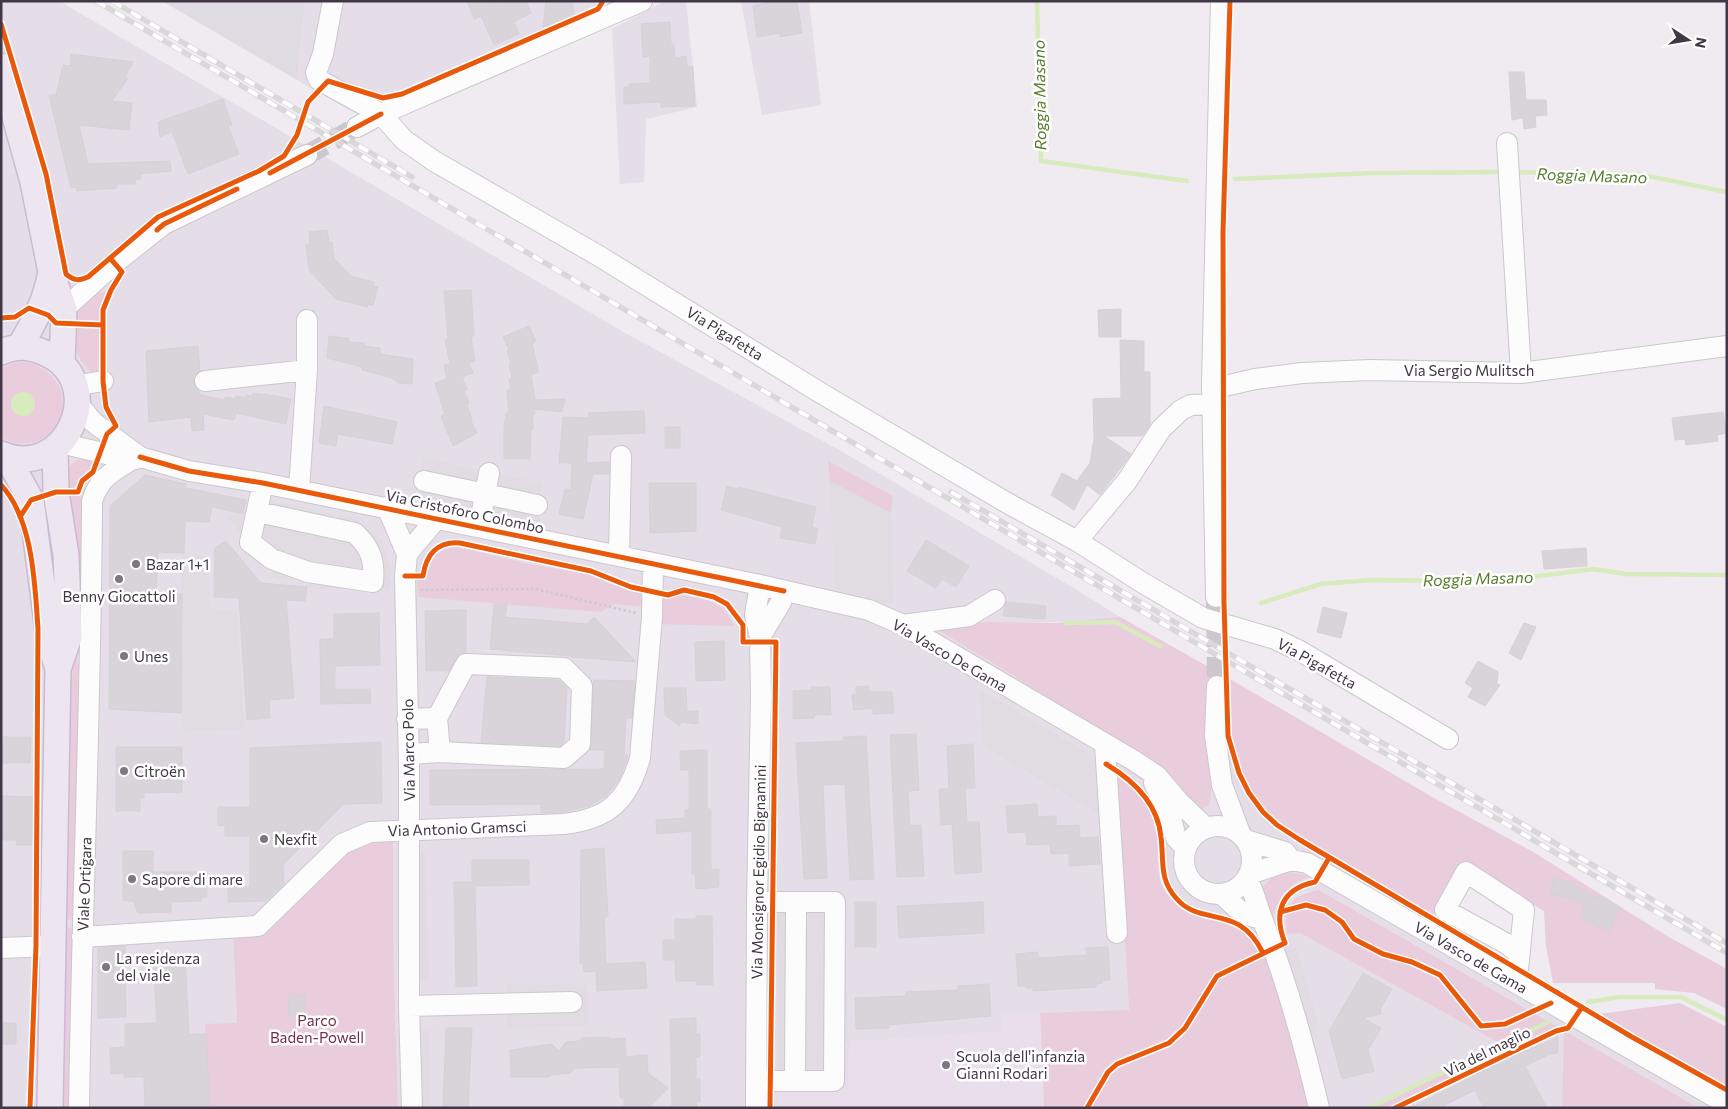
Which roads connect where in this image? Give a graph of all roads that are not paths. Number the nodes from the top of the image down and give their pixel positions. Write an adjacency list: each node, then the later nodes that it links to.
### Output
1 (333, 1): 6 (street, Via Pigafetta)
2 (642, 1): 4 (street)
3 (1221, 1): 22 (street)
4 (617, 6): 6 (street)
5 (1, 66): 10 (main road)
6 (381, 114): 7 (street); 37 (street, Via Pigafetta)
7 (357, 127)
8 (1507, 143): 18 (street)
9 (307, 155): 11 (street)
10 (53, 278): 11 (street); 12 (main road); 15 (main road)
11 (87, 288): 12 (street)
12 (64, 309): 16 (main road)
13 (307, 320): 17 (street)
14 (1727, 346): 18 (street, Via Sergio Mulitsch)
15 (7, 348): 16 (main road)
16 (62, 364): 21 (main road)
17 (307, 370): 20 (street); 30 (street)
18 (1521, 373): 22 (street, Via Sergio Mulitsch)
19 (103, 381): 21 (street)
20 (205, 381)
21 (77, 395): 23 (main road); 26 (street, Via Cristoforo Colombo)
22 (1212, 397): 37 (street); 43 (street)
23 (58, 446): 24 (main road); 26 (street, Via Cristoforo Colombo); 46 (main road, Viale Ortigara)
24 (4, 456): 49 (main road, Viale Ortigara)
25 (621, 456): 39 (street)
26 (136, 459): 29 (street, Via Cristoforo Colombo); 48 (street, Viale Ortigara)
27 (489, 473): 31 (street)
28 (424, 481): 31 (street)
29 (263, 482): 30 (street, Via Cristoforo Colombo); 34 (street)
30 (299, 490): 33 (street, Via Cristoforo Colombo)
31 (485, 494): 32 (street); 36 (street)
32 (537, 505)
33 (387, 508): 35 (street, Via Cristoforo Colombo); 38 (street, Via Marco Polo)
34 (258, 512): 34 (street)
35 (437, 518): 36 (street, Via Cristoforo Colombo); 38 (street)
36 (479, 527): 39 (street, Via Cristoforo Colombo)
37 (1077, 541): 53 (street, Via Pigafetta)
38 (407, 554): 52 (street, Via Marco Polo)
39 (619, 556): 40 (street, Via Cristoforo Colombo)
40 (654, 563): 41 (street, Via Cristoforo Colombo); 60 (street, Via Antonio Gramsci)
41 (760, 585): 42 (street, Via Cristoforo Colombo); 47 (street, Via Monsignor Egidio Bignamini)
42 (784, 590): 45 (street, Via Vasco De Gama); 47 (street)
43 (1216, 597)
44 (995, 600): 45 (street)
45 (903, 625): 54 (street, Via Vasco De Gama)
46 (68, 637): 48 (street); 49 (main road, Viale Ortigara)
47 (760, 637): 66 (street, Via Monsignor Egidio Bignamini)
48 (91, 660): 70 (street, Viale Ortigara)
49 (58, 669): 71 (main road, Viale Ortigara)
50 (1217, 686): 58 (street)
51 (437, 718): 52 (street); 55 (street); 55 (street)
52 (407, 719): 56 (street, Via Marco Polo)
53 (1448, 738)
54 (1105, 745): 57 (street, Via Vasco De Gama); 69 (street)
55 (440, 752): 56 (street)
56 (409, 754): 60 (street, Via Marco Polo)
57 (1150, 772): 59 (street, Via Vasco De Gama); 62 (street)
58 (1222, 785): 59 (street); 61 (street)
59 (1208, 827): 61 (street); 62 (street)
60 (409, 830): 70 (street, Via Antonio Gramsci); 76 (street, Via Marco Polo)
61 (1243, 836): 63 (street, Via Vasco de Gama); 64 (street)
62 (1186, 848): 65 (street)
63 (1291, 860): 64 (street); 74 (street, Via Vasco de Gama)
64 (1248, 877): 65 (street); 68 (street)
65 (1222, 894): 68 (street)
66 (757, 902): 67 (street); 77 (street, Via Monsignor Egidio Bignamini)
67 (796, 902): 78 (street); 78 (street)
68 (1262, 919): 84 (street)
69 (1117, 933)
70 (82, 937): 81 (street, Viale Ortigara)
71 (53, 946): 72 (street); 80 (main road, Viale Ortigara)
72 (1, 948)
73 (1520, 954): 74 (street)
74 (1511, 980): 79 (street, Via Vasco de Gama)
75 (572, 1002): 76 (street)
76 (409, 1006): 82 (street, Via Marco Polo)
77 (757, 1081): 78 (street); 83 (street, Via Monsignor Egidio Bignamini)
78 (795, 1081)
79 (1727, 1104)
80 (50, 1108)
81 (79, 1108)
82 (412, 1108)
83 (756, 1108)
84 (1319, 1108)

